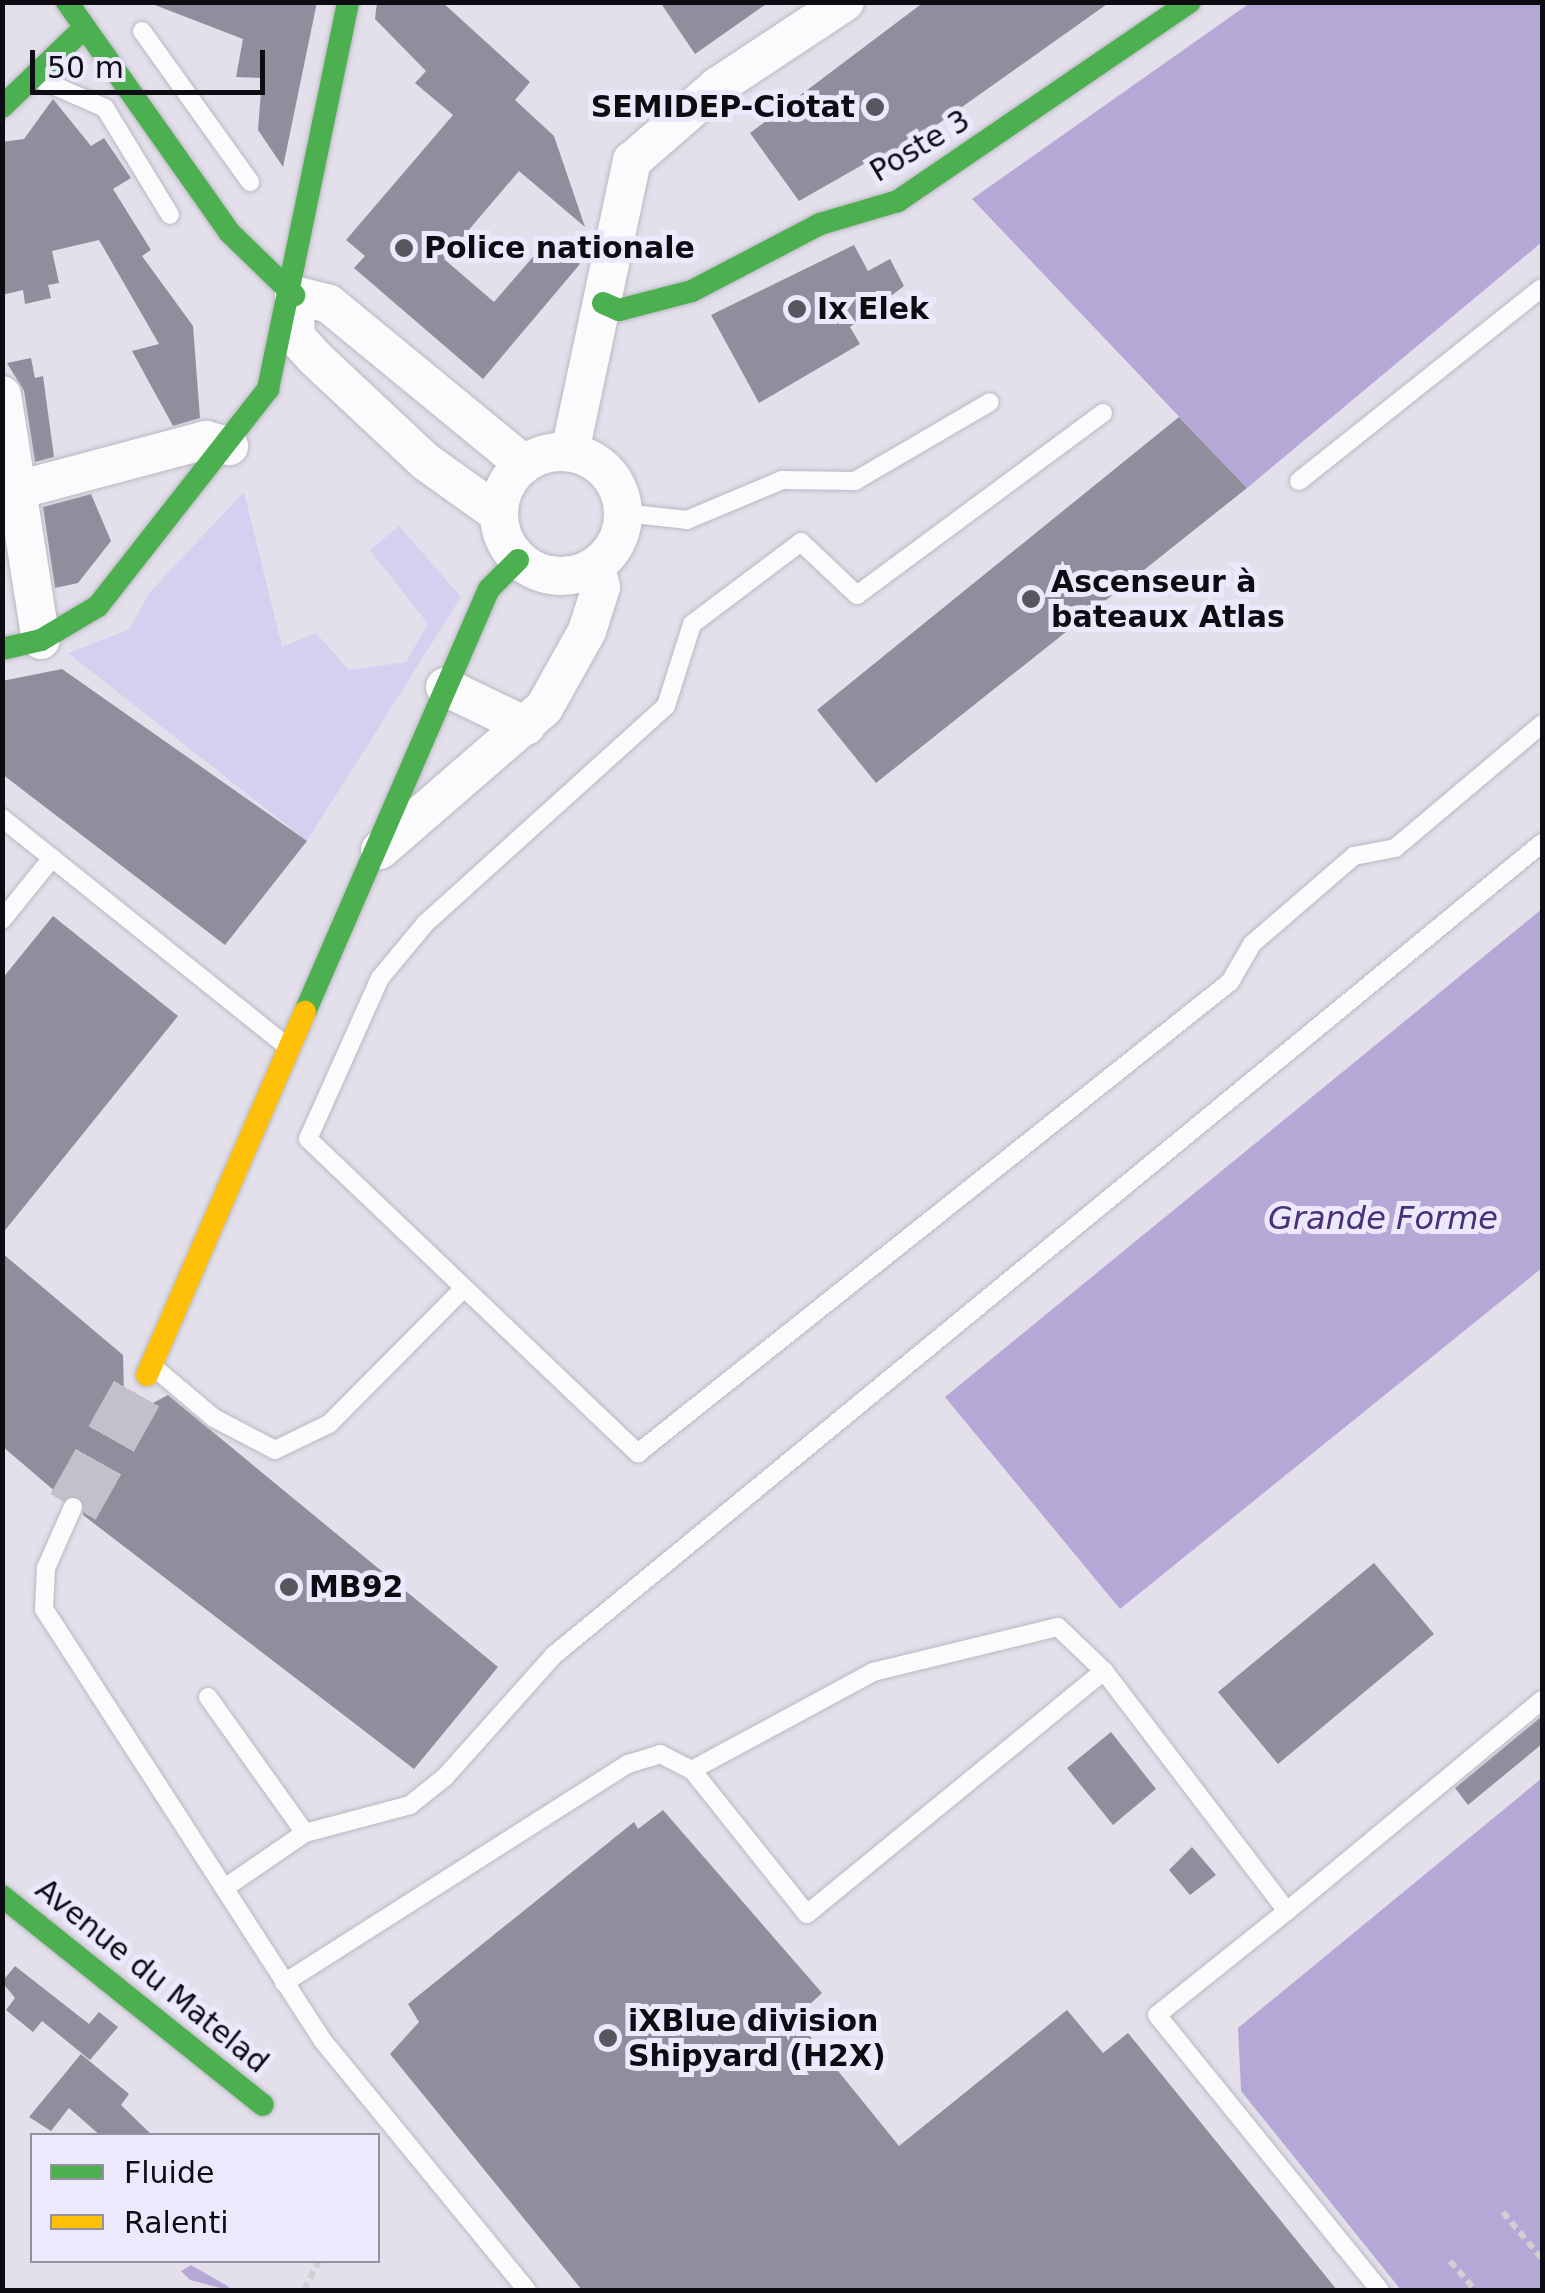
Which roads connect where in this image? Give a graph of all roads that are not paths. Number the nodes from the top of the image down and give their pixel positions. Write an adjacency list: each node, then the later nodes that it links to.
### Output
1 (67, 2): 5 (street)
2 (348, 2): 13 (street)
3 (845, 2): 17 (street)
4 (1190, 2): 17 (street, Poste 3)
5 (84, 28): 7 (street); 10 (street)
6 (142, 31): 8 (lane)
7 (36, 78): 9 (street); 12 (lane)
8 (185, 95): 10 (lane); 11 (lane)
9 (2, 108)
10 (147, 118): 14 (street)
11 (250, 182)
12 (170, 215)
13 (307, 227): 14 (street); 16 (street)
14 (228, 232): 16 (street)
15 (1542, 288): 24 (lane)
16 (294, 295): 21 (street); 23 (street); 27 (street)
17 (603, 303): 22 (street)
18 (2, 394): 25 (street)
19 (990, 402): 26 (lane)
20 (1103, 412): 41 (lane)
21 (230, 446): 25 (street); 30 (street)
22 (570, 452): 23 (street); 26 (street)
23 (524, 464): 27 (street)
24 (1300, 481)
25 (14, 491): 30 (street)
26 (624, 512): 29 (street)
27 (498, 514): 28 (street)
28 (518, 560): 29 (street); 32 (street)
29 (596, 566): 34 (street)
30 (41, 640): 31 (street)
31 (2, 648)
32 (445, 687): 34 (street); 38 (street)
33 (1542, 724): 41 (lane)
34 (526, 726): 38 (street)
35 (2, 818): 37 (lane)
36 (1542, 843): 48 (lane)
37 (52, 858): 39 (lane); 40 (lane)
38 (366, 861): 40 (street)
39 (2, 920)
40 (289, 1048): 42 (street)
41 (462, 1290): 42 (lane)
42 (149, 1371)
43 (73, 1507): 49 (lane)
44 (1104, 1672): 47 (lane); 47 (lane); 51 (lane)
45 (208, 1697): 48 (lane)
46 (1542, 1700): 51 (lane)
47 (692, 1770): 52 (lane)
48 (305, 1833): 49 (lane)
49 (226, 1888): 52 (lane)
50 (2, 1896): 53 (street, Avenue du Matelad)
51 (1287, 1911): 55 (lane)
52 (284, 1982): 54 (lane)
53 (263, 2104)
54 (527, 2290)
55 (1380, 2290)

